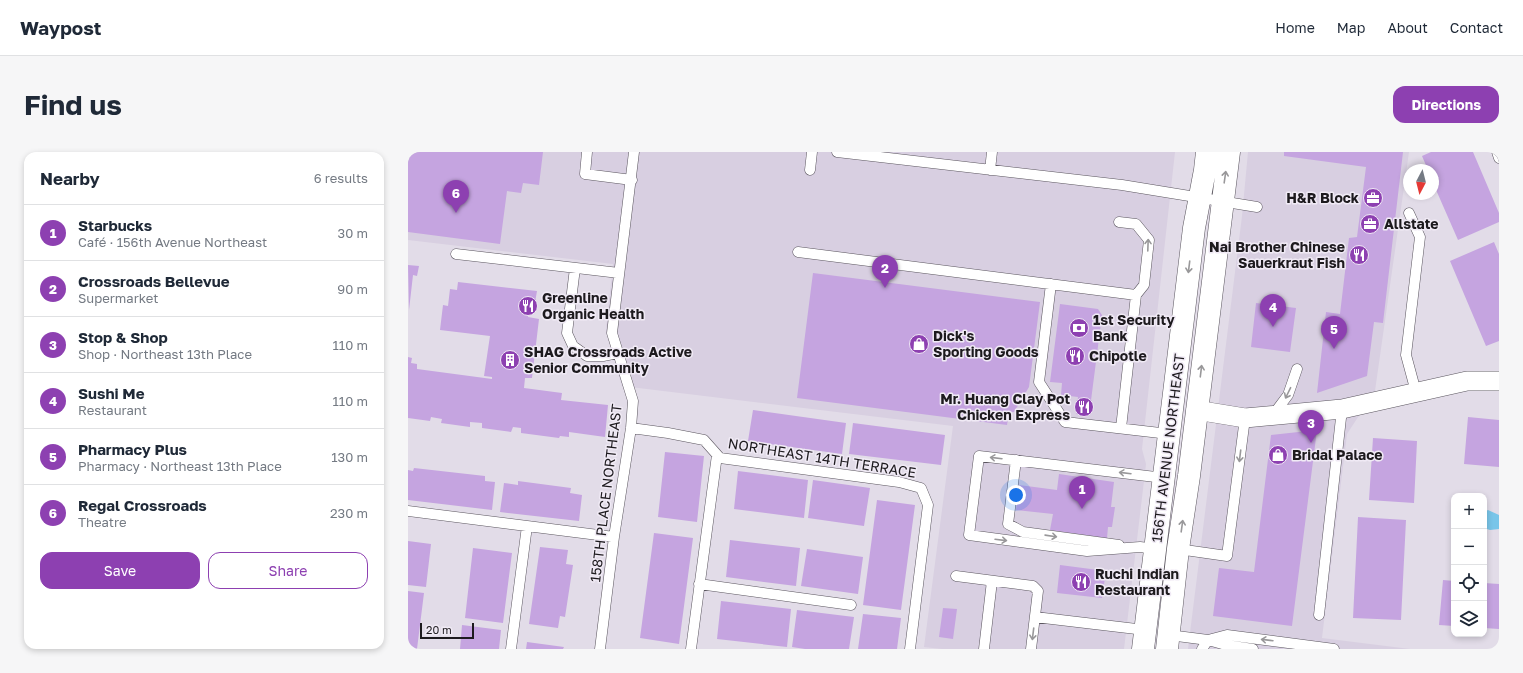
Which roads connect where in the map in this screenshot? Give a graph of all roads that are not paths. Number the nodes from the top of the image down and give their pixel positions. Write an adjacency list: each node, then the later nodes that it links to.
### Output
1 (587, 152): 12 (lane)
2 (634, 152): 12 (lane, 158TH PLACE NORTHEAST)
3 (812, 152): 10 (lane)
4 (837, 152): 11 (lane)
5 (992, 152): 11 (lane)
6 (1208, 152): 13 (main road, 156TH AVENUE NORTHEAST)
7 (1229, 152): 14 (main road, 156TH AVENUE NORTHEAST, one-way to 7)
8 (1497, 152): 9 (lane)
9 (1499, 158)
10 (810, 170)
11 (990, 170): 13 (lane)
12 (632, 180): 21 (lane, 158TH PLACE NORTHEAST)
13 (1200, 198): 14 (lane); 34 (main road, 156TH AVENUE NORTHEAST, one-way to 34)
14 (1222, 202): 15 (lane); 29 (main road, 156TH AVENUE NORTHEAST, one-way to 14)
15 (1257, 207)
16 (1409, 213): 27 (lane)
17 (1119, 222): 23 (lane, one-way to 17)
18 (798, 252): 22 (lane)
19 (456, 254): 20 (lane)
20 (576, 268): 21 (lane); 24 (lane)
21 (619, 273): 24 (lane, 158TH PLACE NORTHEAST)
22 (1050, 284): 23 (lane); 33 (lane)
23 (1136, 295): 33 (lane)
24 (618, 352): 32 (lane, 158TH PLACE NORTHEAST)
25 (1297, 369): 30 (lane, one-way to 30)
26 (1499, 381): 27 (street)
27 (1416, 392): 28 (street)
28 (1342, 409): 30 (street); 47 (lane)
29 (1196, 410): 31 (street); 42 (main road, 156TH AVENUE NORTHEAST, one-way to 29)
30 (1273, 415): 31 (street)
31 (1245, 418): 42 (lane, one-way to 42)
32 (631, 428): 35 (lane, NORTHEAST 14TH TERRACE); 40 (lane, 158TH PLACE NORTHEAST)
33 (1121, 428): 34 (lane)
34 (1169, 434): 37 (main road, 156TH AVENUE NORTHEAST)
35 (717, 455): 45 (lane); 55 (lane, NORTHEAST 14TH TERRACE)
36 (1016, 460): 37 (lane, one-way to 36); 41 (lane, one-way to 41); 41 (lane, one-way to 41)
37 (1164, 478): 41 (main road, 156TH AVENUE NORTHEAST)
38 (408, 511): 39 (lane)
39 (527, 526): 40 (lane); 52 (lane)
40 (614, 537): 53 (lane, 158TH PLACE NORTHEAST)
41 (1148, 548): 49 (main road, 156TH AVENUE NORTHEAST)
42 (1178, 549): 51 (main road, 156TH AVENUE NORTHEAST)
43 (956, 576): 44 (lane)
44 (992, 581): 48 (lane); 56 (lane)
45 (700, 584): 46 (lane); 54 (lane)
46 (851, 605)
47 (1319, 615)
48 (1035, 617): 49 (lane); 57 (lane, one-way to 57)
49 (1144, 639)
50 (1208, 640): 51 (lane); 58 (lane); 59 (lane); 60 (lane, one-way to 50)
51 (1168, 642)
52 (511, 649)
53 (600, 649)
54 (690, 649)
55 (910, 649)
56 (984, 649)
57 (1031, 649)
58 (1202, 649)
59 (1253, 649)
60 (1334, 649)

